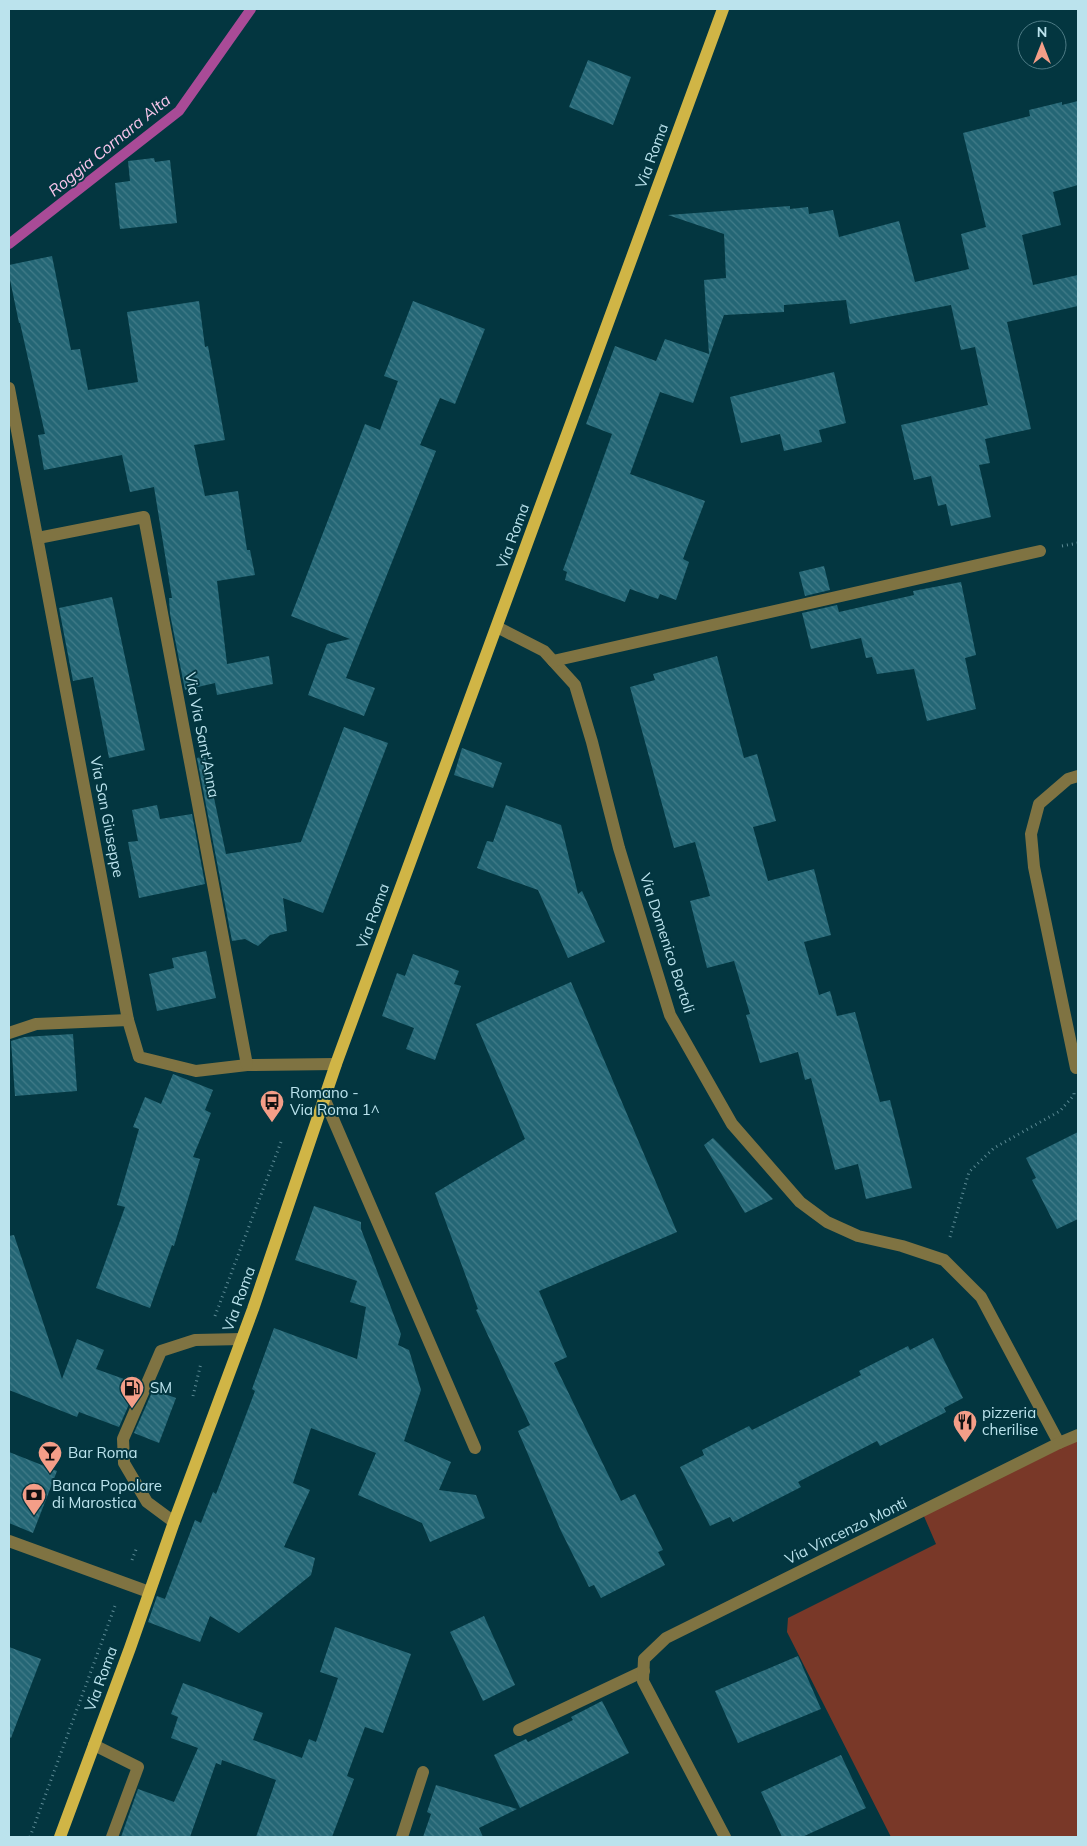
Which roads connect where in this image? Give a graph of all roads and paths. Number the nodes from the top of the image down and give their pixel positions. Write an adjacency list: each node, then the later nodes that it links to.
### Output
1 (723, 9): 5 (main road, Via Roma)
2 (9, 388): 3 (street, Via San Giuseppe)
3 (38, 538): 8 (street, Via San Giuseppe); 11 (street, Via Via Sant'Anna)
4 (1040, 551): 6 (street)
5 (497, 627): 6 (street, Via Domenico Bortoli); 10 (main road, Via Roma)
6 (553, 661): 14 (street, Via Domenico Bortoli)
7 (1078, 776): 12 (street)
8 (128, 1020): 9 (street); 11 (street, Via San Giuseppe)
9 (9, 1033)
10 (336, 1064): 11 (street, Via San Giuseppe); 13 (main road, Via Roma)
11 (247, 1065)
12 (1076, 1068): 14 (path)
13 (324, 1098): 15 (main road, Via Roma); 18 (street)
14 (944, 1260): 17 (street, Via Domenico Bortoli)
15 (242, 1339): 19 (main road, Via Roma); 19 (street)
16 (1078, 1436): 17 (street, Via Vincenzo Monti)
17 (1059, 1443): 22 (street, Via Vincenzo Monti)
18 (475, 1448)
19 (174, 1522): 21 (main road, Via Roma)
20 (9, 1541): 21 (street)
21 (149, 1592): 24 (main road, Via Roma)
22 (644, 1671): 23 (street); 29 (street)
23 (519, 1730)
24 (94, 1745): 26 (main road, Via Roma); 27 (street)
25 (423, 1772): 28 (street)
26 (60, 1837)
27 (112, 1837)
28 (402, 1837)
29 (725, 1837)

